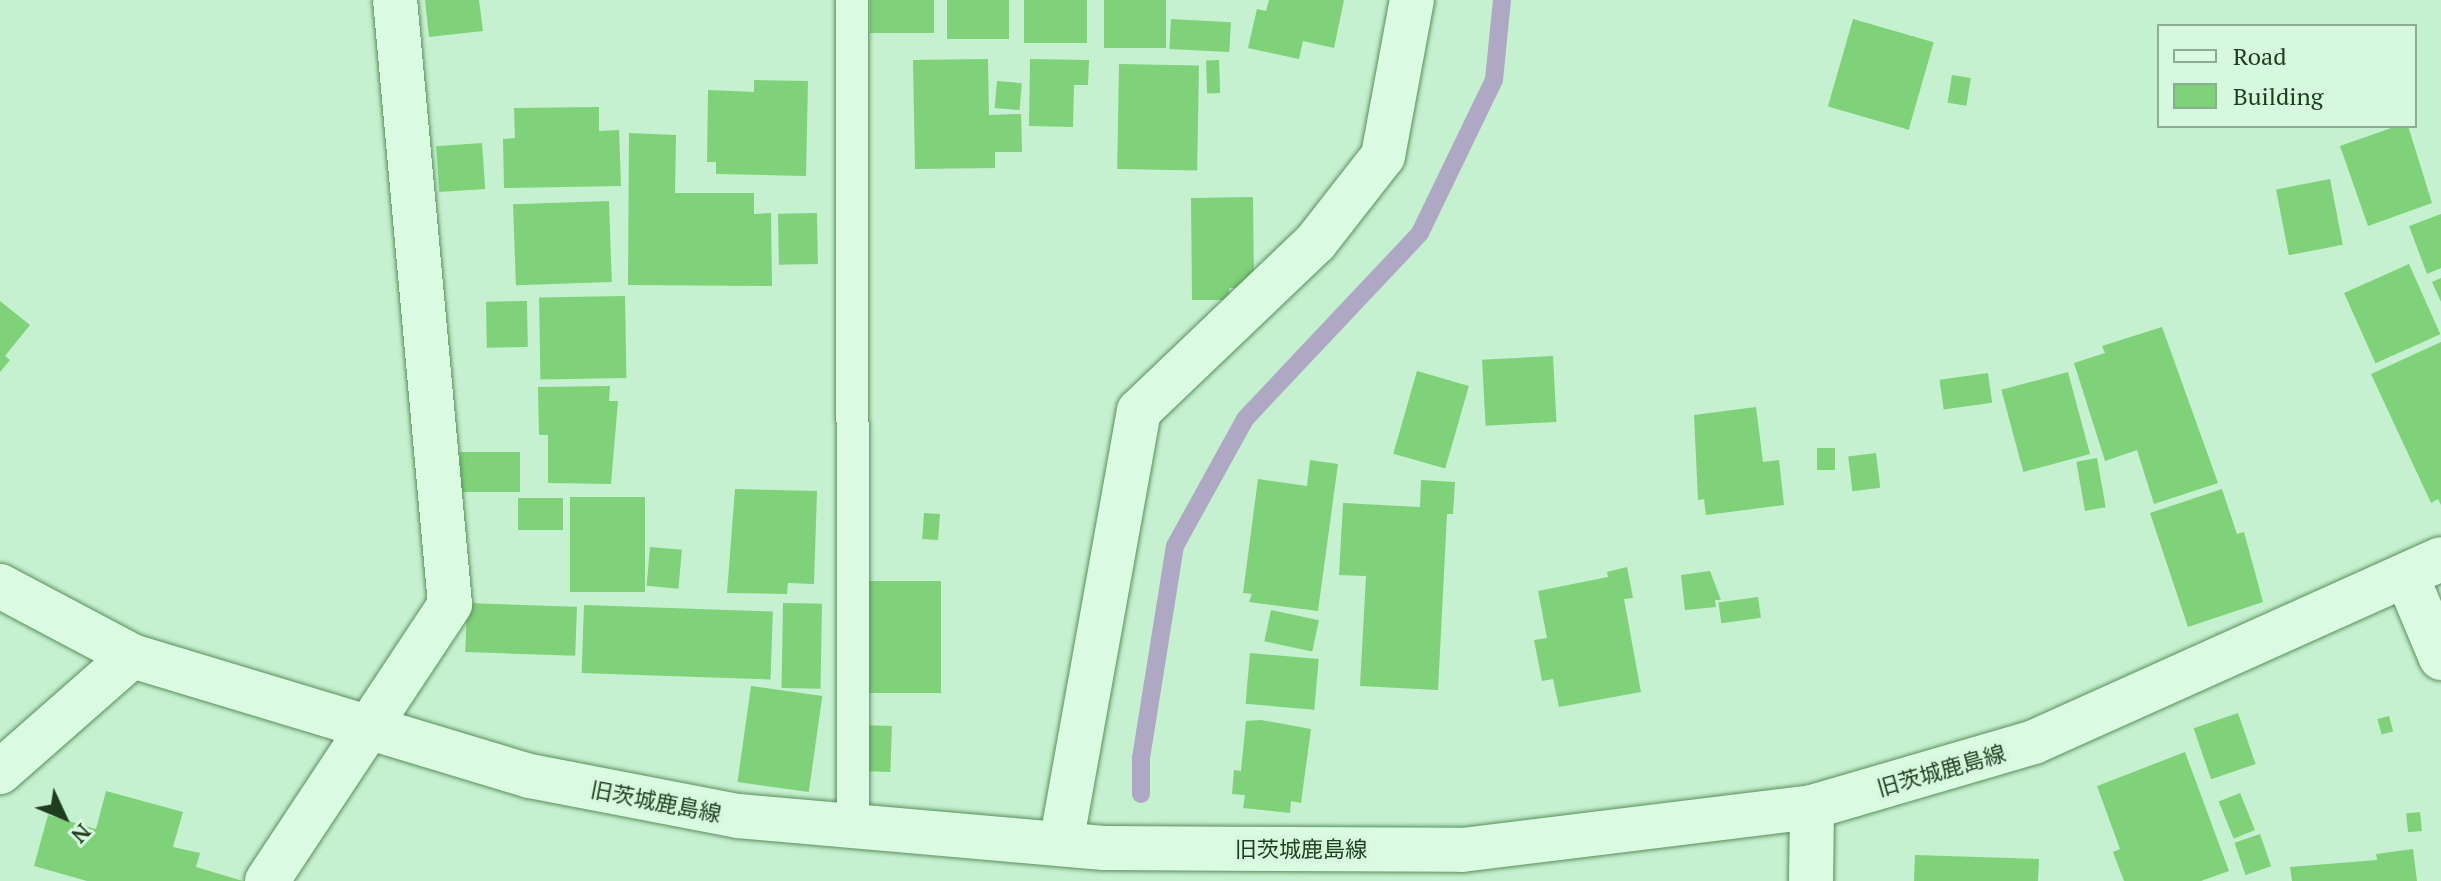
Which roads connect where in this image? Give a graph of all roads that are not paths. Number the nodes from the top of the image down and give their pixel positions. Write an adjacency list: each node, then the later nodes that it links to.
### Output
1 (395, 0): 8 (street)
2 (852, 0): 11 (lane)
3 (1412, 0): 12 (street)
4 (2424, 568): 7 (street); 10 (street, 旧茨城鹿島線)
5 (0, 586): 6 (street, 旧茨城鹿島線)
6 (132, 656): 8 (street, 旧茨城鹿島線); 9 (street)
7 (2441, 658)
8 (366, 727): 11 (street, 旧茨城鹿島線); 13 (street)
9 (0, 772)
10 (1812, 807): 12 (street, 旧茨城鹿島線); 14 (street)
11 (853, 828): 12 (street, 旧茨城鹿島線)
12 (1061, 844)
13 (267, 881)
14 (1811, 881)

